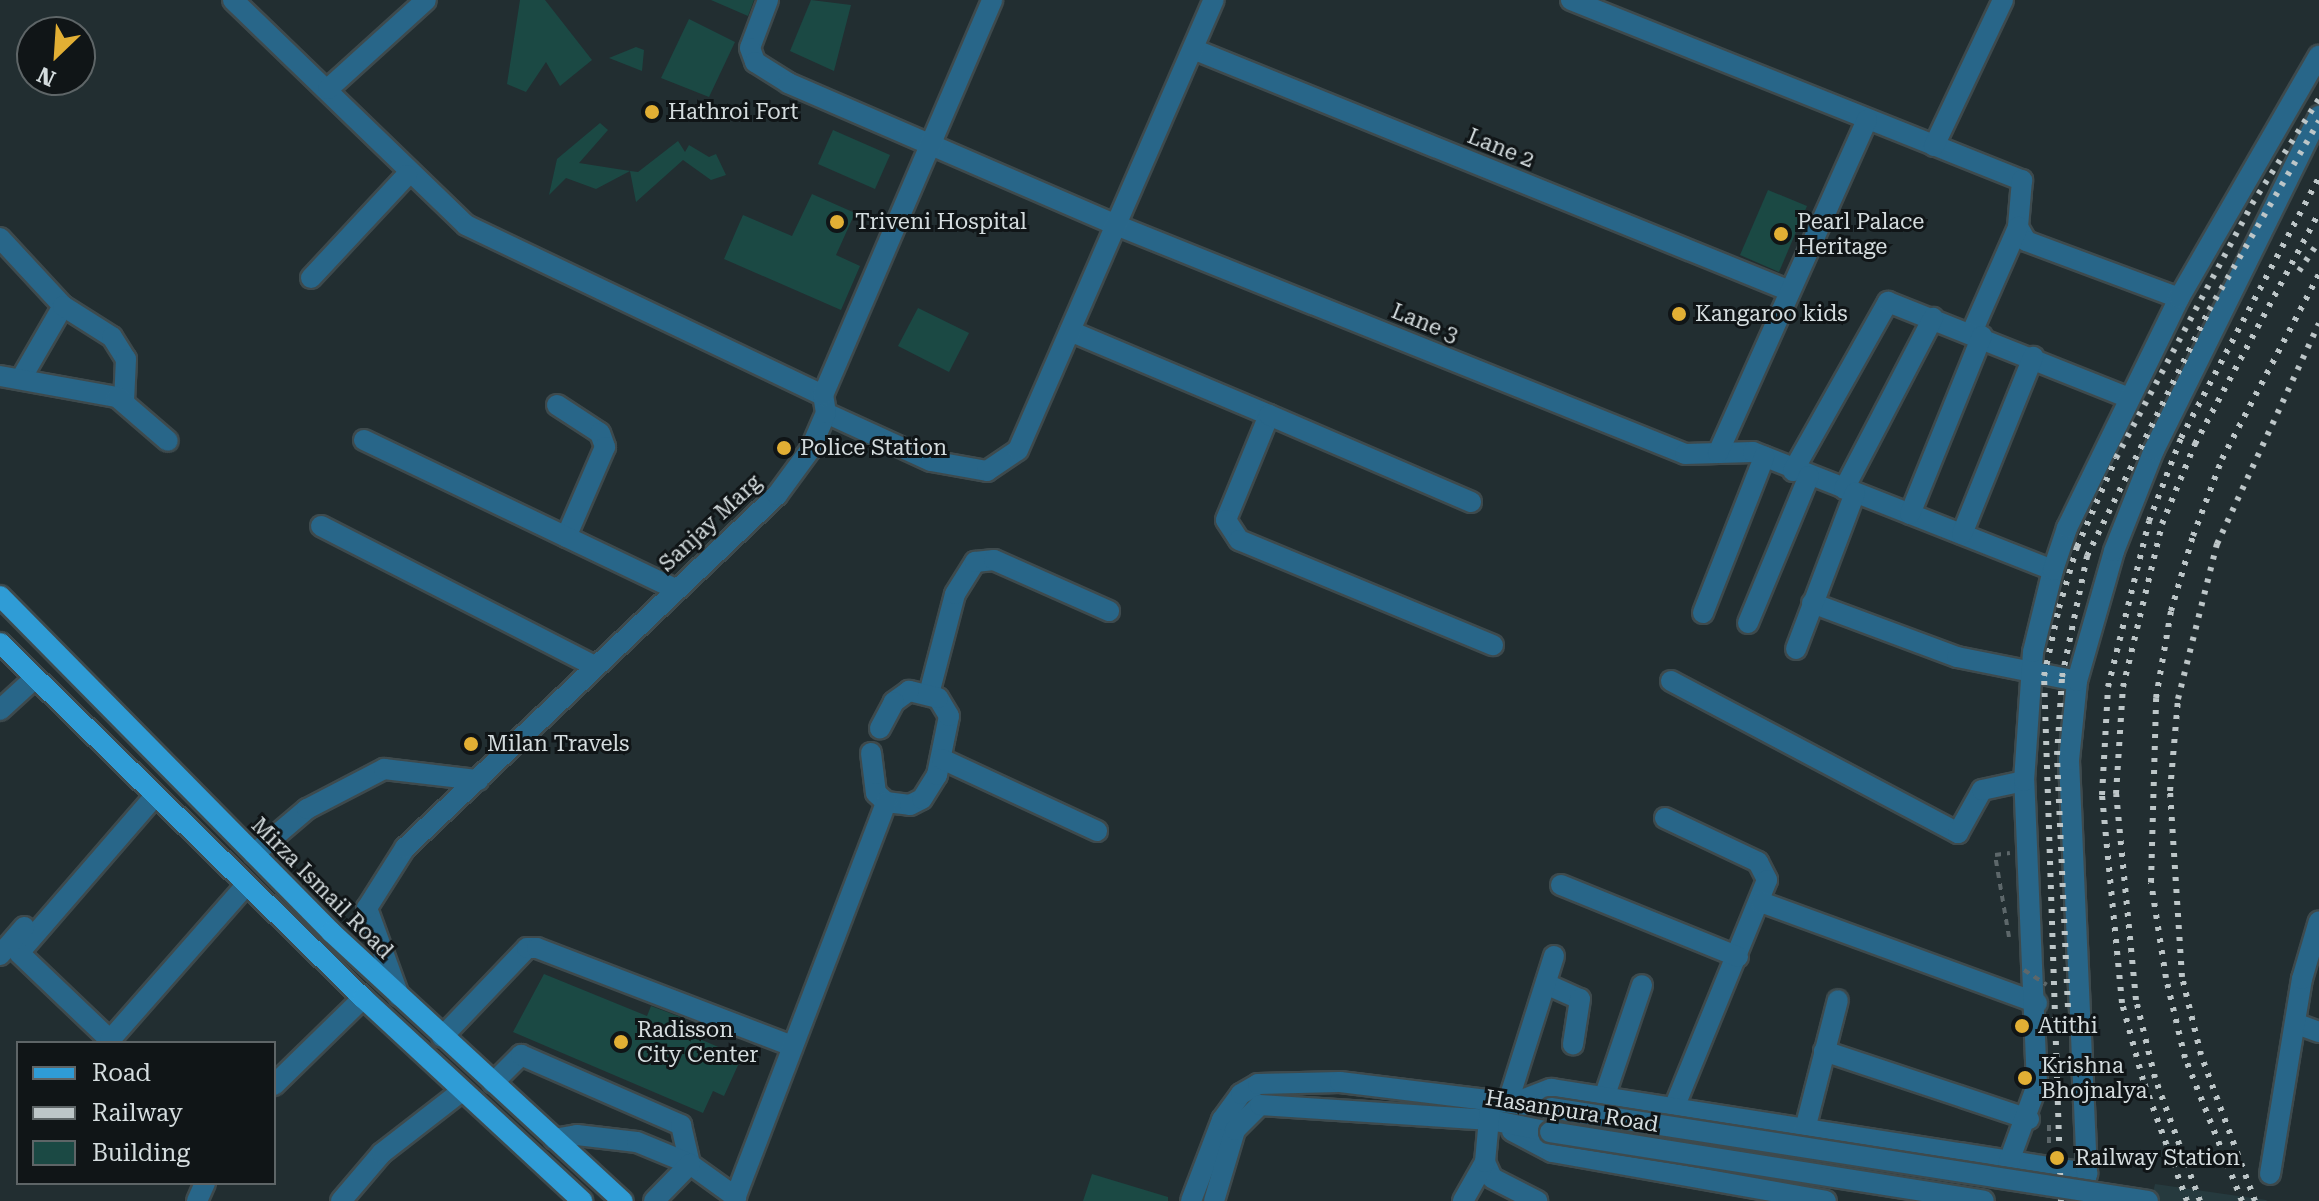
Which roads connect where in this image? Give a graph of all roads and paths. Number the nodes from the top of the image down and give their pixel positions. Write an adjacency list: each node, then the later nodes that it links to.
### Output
1 (233, 0): 10 (street)
2 (426, 0): 10 (street)
3 (768, 0): 13 (street, Lane 3)
4 (992, 0): 13 (street, Sanjay Marg)
5 (1214, 0): 8 (street)
6 (2003, 0): 14 (street)
7 (1582, 2): 12 (street)
8 (1193, 49): 16 (street); 20 (street, Lane 2)
9 (2319, 56): 21 (street)
10 (328, 89): 15 (street)
11 (2319, 116): 60 (street)
12 (1867, 120): 14 (street); 20 (street)
13 (929, 140): 16 (street, Lane 3); 31 (street, Sanjay Marg)
14 (1934, 146): 17 (street)
15 (407, 175): 19 (street); 31 (street)
16 (1116, 225): 24 (street); 36 (street, Lane 3)
17 (2018, 227): 21 (street); 25 (street)
18 (0, 238): 22 (street)
19 (311, 278)
20 (1790, 291): 36 (street)
21 (2179, 298): 29 (street)
22 (63, 306): 28 (street); 30 (street)
23 (1933, 318): 25 (street); 38 (street); 39 (street)
24 (1070, 331): 31 (street); 33 (street)
25 (1977, 334): 26 (street); 41 (street)
26 (2033, 357): 29 (street); 43 (street)
27 (0, 376): 28 (street)
28 (22, 377): 30 (street)
29 (2129, 398): 45 (street)
30 (124, 402): 35 (street)
31 (825, 404): 46 (street, Sanjay Marg)
32 (557, 405): 44 (street)
33 (1269, 415): 40 (street); 53 (street)
34 (364, 440): 44 (street)
35 (168, 441)
36 (1718, 453): 37 (street, Lane 3)
37 (1764, 457): 38 (street); 50 (street)
38 (1801, 474): 39 (street); 51 (street)
39 (1849, 491): 41 (street); 48 (street)
40 (1471, 502)
41 (1910, 514): 43 (street)
42 (321, 526): 56 (street)
43 (1962, 534): 45 (street)
44 (566, 537): 46 (street)
45 (2053, 570): 57 (street)
46 (675, 589): 56 (street, Sanjay Marg)
47 (0, 596): 55 (main road, Mirza Ismail Road)
48 (1812, 603): 54 (street); 57 (street)
49 (1109, 611): 61 (street)
50 (1703, 613)
51 (1748, 623)
52 (0, 643): 58 (main road)
53 (1493, 645)
54 (1796, 649)
55 (56, 655): 58 (main road); 73 (main road, Mirza Ismail Road)
56 (595, 666): 66 (street, Sanjay Marg)
57 (2031, 672): 60 (street); 67 (street)
58 (34, 679): 62 (street); 68 (main road)
59 (1671, 681): 67 (street)
60 (2077, 681): 107 (street)
61 (929, 694): 63 (street); 65 (street)
62 (0, 710)
63 (880, 728)
64 (871, 753): 69 (street)
65 (942, 759): 69 (street); 71 (street)
66 (478, 780): 73 (street); 87 (street, Sanjay Marg)
67 (2024, 781): 72 (street)
68 (150, 793): 74 (main road); 74 (street); 79 (street)
69 (886, 802): 93 (street)
70 (1665, 818): 76 (street)
71 (1097, 831)
72 (2028, 852): 78 (path); 85 (street)
73 (254, 854): 87 (main road, Mirza Ismail Road)
74 (246, 885): 86 (main road)
75 (1561, 885): 81 (street)
76 (1761, 902): 81 (street); 85 (street)
77 (2319, 921): 89 (street)
78 (2011, 948)
79 (0, 955)
80 (1554, 956): 83 (street)
81 (1738, 957): 100 (street)
82 (2014, 963): 85 (path, bridge)
83 (1546, 984): 92 (street); 99 (street)
84 (1642, 985): 98 (street)
85 (2042, 994): 101 (street)
86 (363, 998): 95 (street); 97 (main road)
87 (401, 999): 91 (main road, Mirza Ismail Road)
88 (1838, 1000): 94 (street)
89 (2297, 1024): 90 (street); 108 (street)
90 (2319, 1032)
91 (442, 1037): 93 (street); 96 (main road, Mirza Ismail Road)
92 (1573, 1044)
93 (792, 1046): 110 (street)
94 (1824, 1051): 101 (street); 102 (street)
95 (276, 1083)
96 (493, 1083): 103 (main road, Mirza Ismail Road); 105 (street)
97 (462, 1091): 111 (street); 112 (main road)
98 (1604, 1098): 99 (street); 100 (street)
99 (1501, 1106): 104 (street); 109 (street); 115 (street); 116 (street, Hasanpura Road); 120 (street, Hasanpura Road, bridge); 122 (street, bridge)
100 (1673, 1110): 102 (street)
101 (2029, 1119): 106 (street)
102 (1791, 1131): 106 (street); 109 (street)
103 (554, 1139): 105 (street); 113 (main road, Mirza Ismail Road)
104 (1485, 1162): 117 (street); 118 (street)
105 (690, 1164): 110 (street); 114 (street)
106 (2008, 1164): 107 (street)
107 (2087, 1173): 121 (street)
108 (2270, 1174)
109 (1774, 1197): 119 (street)
110 (735, 1199)
111 (341, 1201)
112 (582, 1201)
113 (623, 1201)
114 (654, 1201)
115 (1191, 1201)
116 (1214, 1201)
117 (1463, 1201)
118 (1537, 1201)
119 (1826, 1201)
120 (1984, 1201)
121 (2082, 1201)
122 (2148, 1201)

